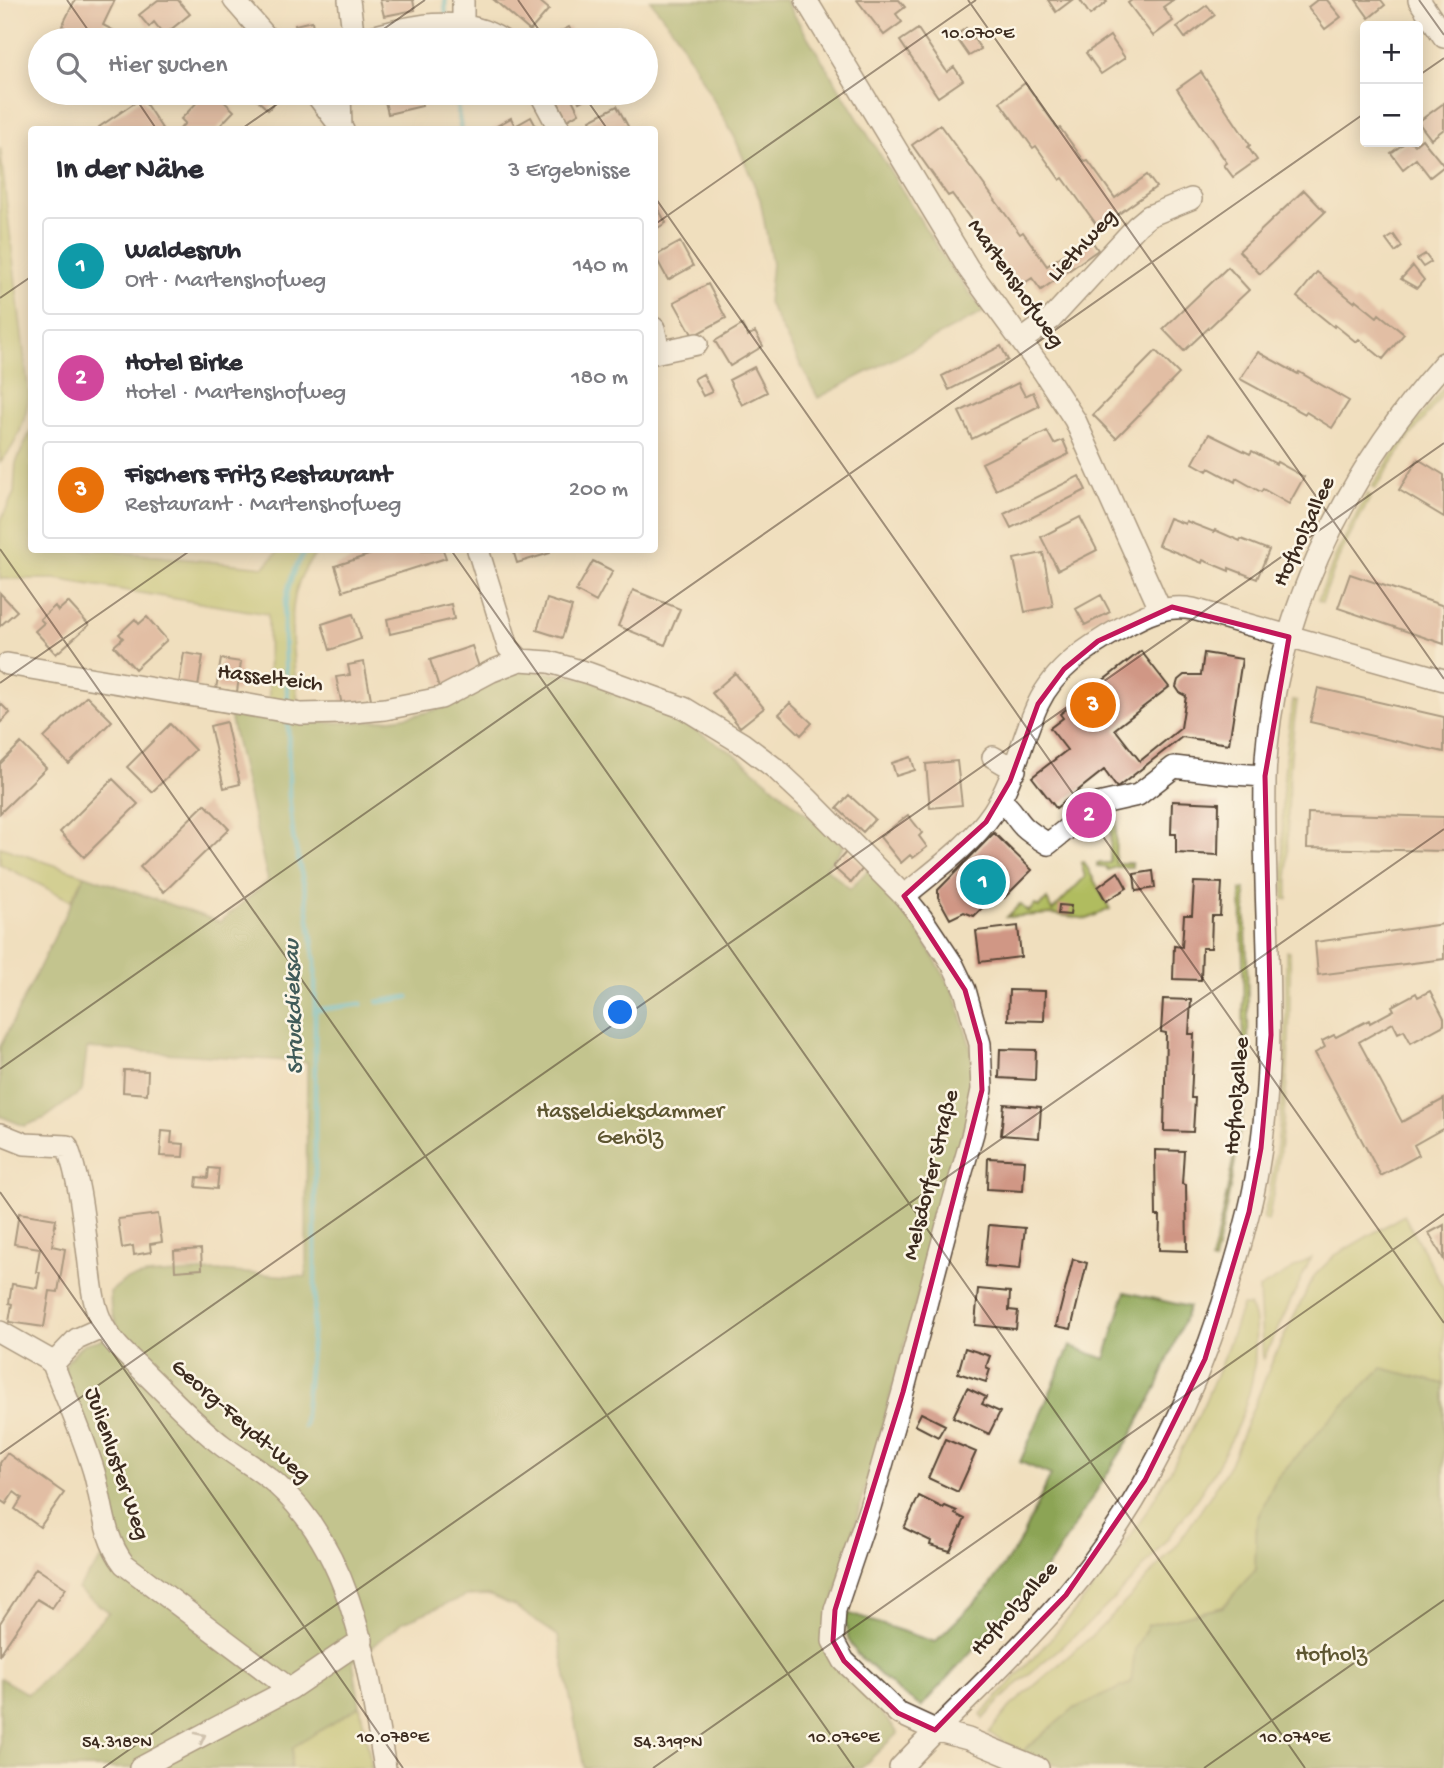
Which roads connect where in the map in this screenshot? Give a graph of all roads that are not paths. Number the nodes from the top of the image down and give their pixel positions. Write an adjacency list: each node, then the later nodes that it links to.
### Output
1 (234, 0): 7 (street)
2 (349, 0): 8 (street)
3 (463, 0): 6 (street)
4 (1419, 0): 11 (street)
5 (817, 4): 19 (street, Martenshofweg)
6 (453, 24): 9 (street); 10 (street)
7 (258, 28)
8 (352, 28)
9 (430, 28)
10 (469, 28)
11 (1444, 37)
12 (323, 105): 15 (street)
13 (341, 105): 16 (street)
14 (546, 105): 17 (street)
15 (340, 126)
16 (342, 126)
17 (558, 126)
18 (1191, 199): 19 (street, Liethweg)
19 (1021, 341): 24 (street, Martenshofweg)
20 (697, 344): 21 (street)
21 (658, 353)
22 (1444, 363): 25 (street, Hofholzallee)
23 (479, 553): 26 (street)
24 (1160, 609): 25 (street); 30 (street)
25 (1289, 637): 28 (street); 31 (street, Hofholzallee)
26 (520, 660): 27 (street, Hasselteich); 33 (street, Melsdorfer Straße)
27 (7, 664)
28 (1444, 680)
29 (993, 757): 30 (street)
30 (1015, 770): 32 (street)
31 (1265, 776): 32 (street); 40 (street, Hofholzallee)
32 (1003, 795): 33 (street)
33 (904, 895): 40 (street, Melsdorfer Straße)
34 (0, 1134): 35 (street, Georg-Feydt-Weg)
35 (104, 1326): 37 (street); 38 (street, Georg-Feydt-Weg)
36 (0, 1332): 37 (street)
37 (53, 1364): 39 (street, Julienluster Weg)
38 (362, 1640): 39 (street); 42 (street, Georg-Feydt-Weg)
39 (290, 1689): 41 (street, one-way to 39)
40 (935, 1730): 43 (street, Hofholzallee); 44 (street, Melsdorfer Straße)
41 (140, 1768)
42 (385, 1768)
43 (900, 1768)
44 (1038, 1768)

